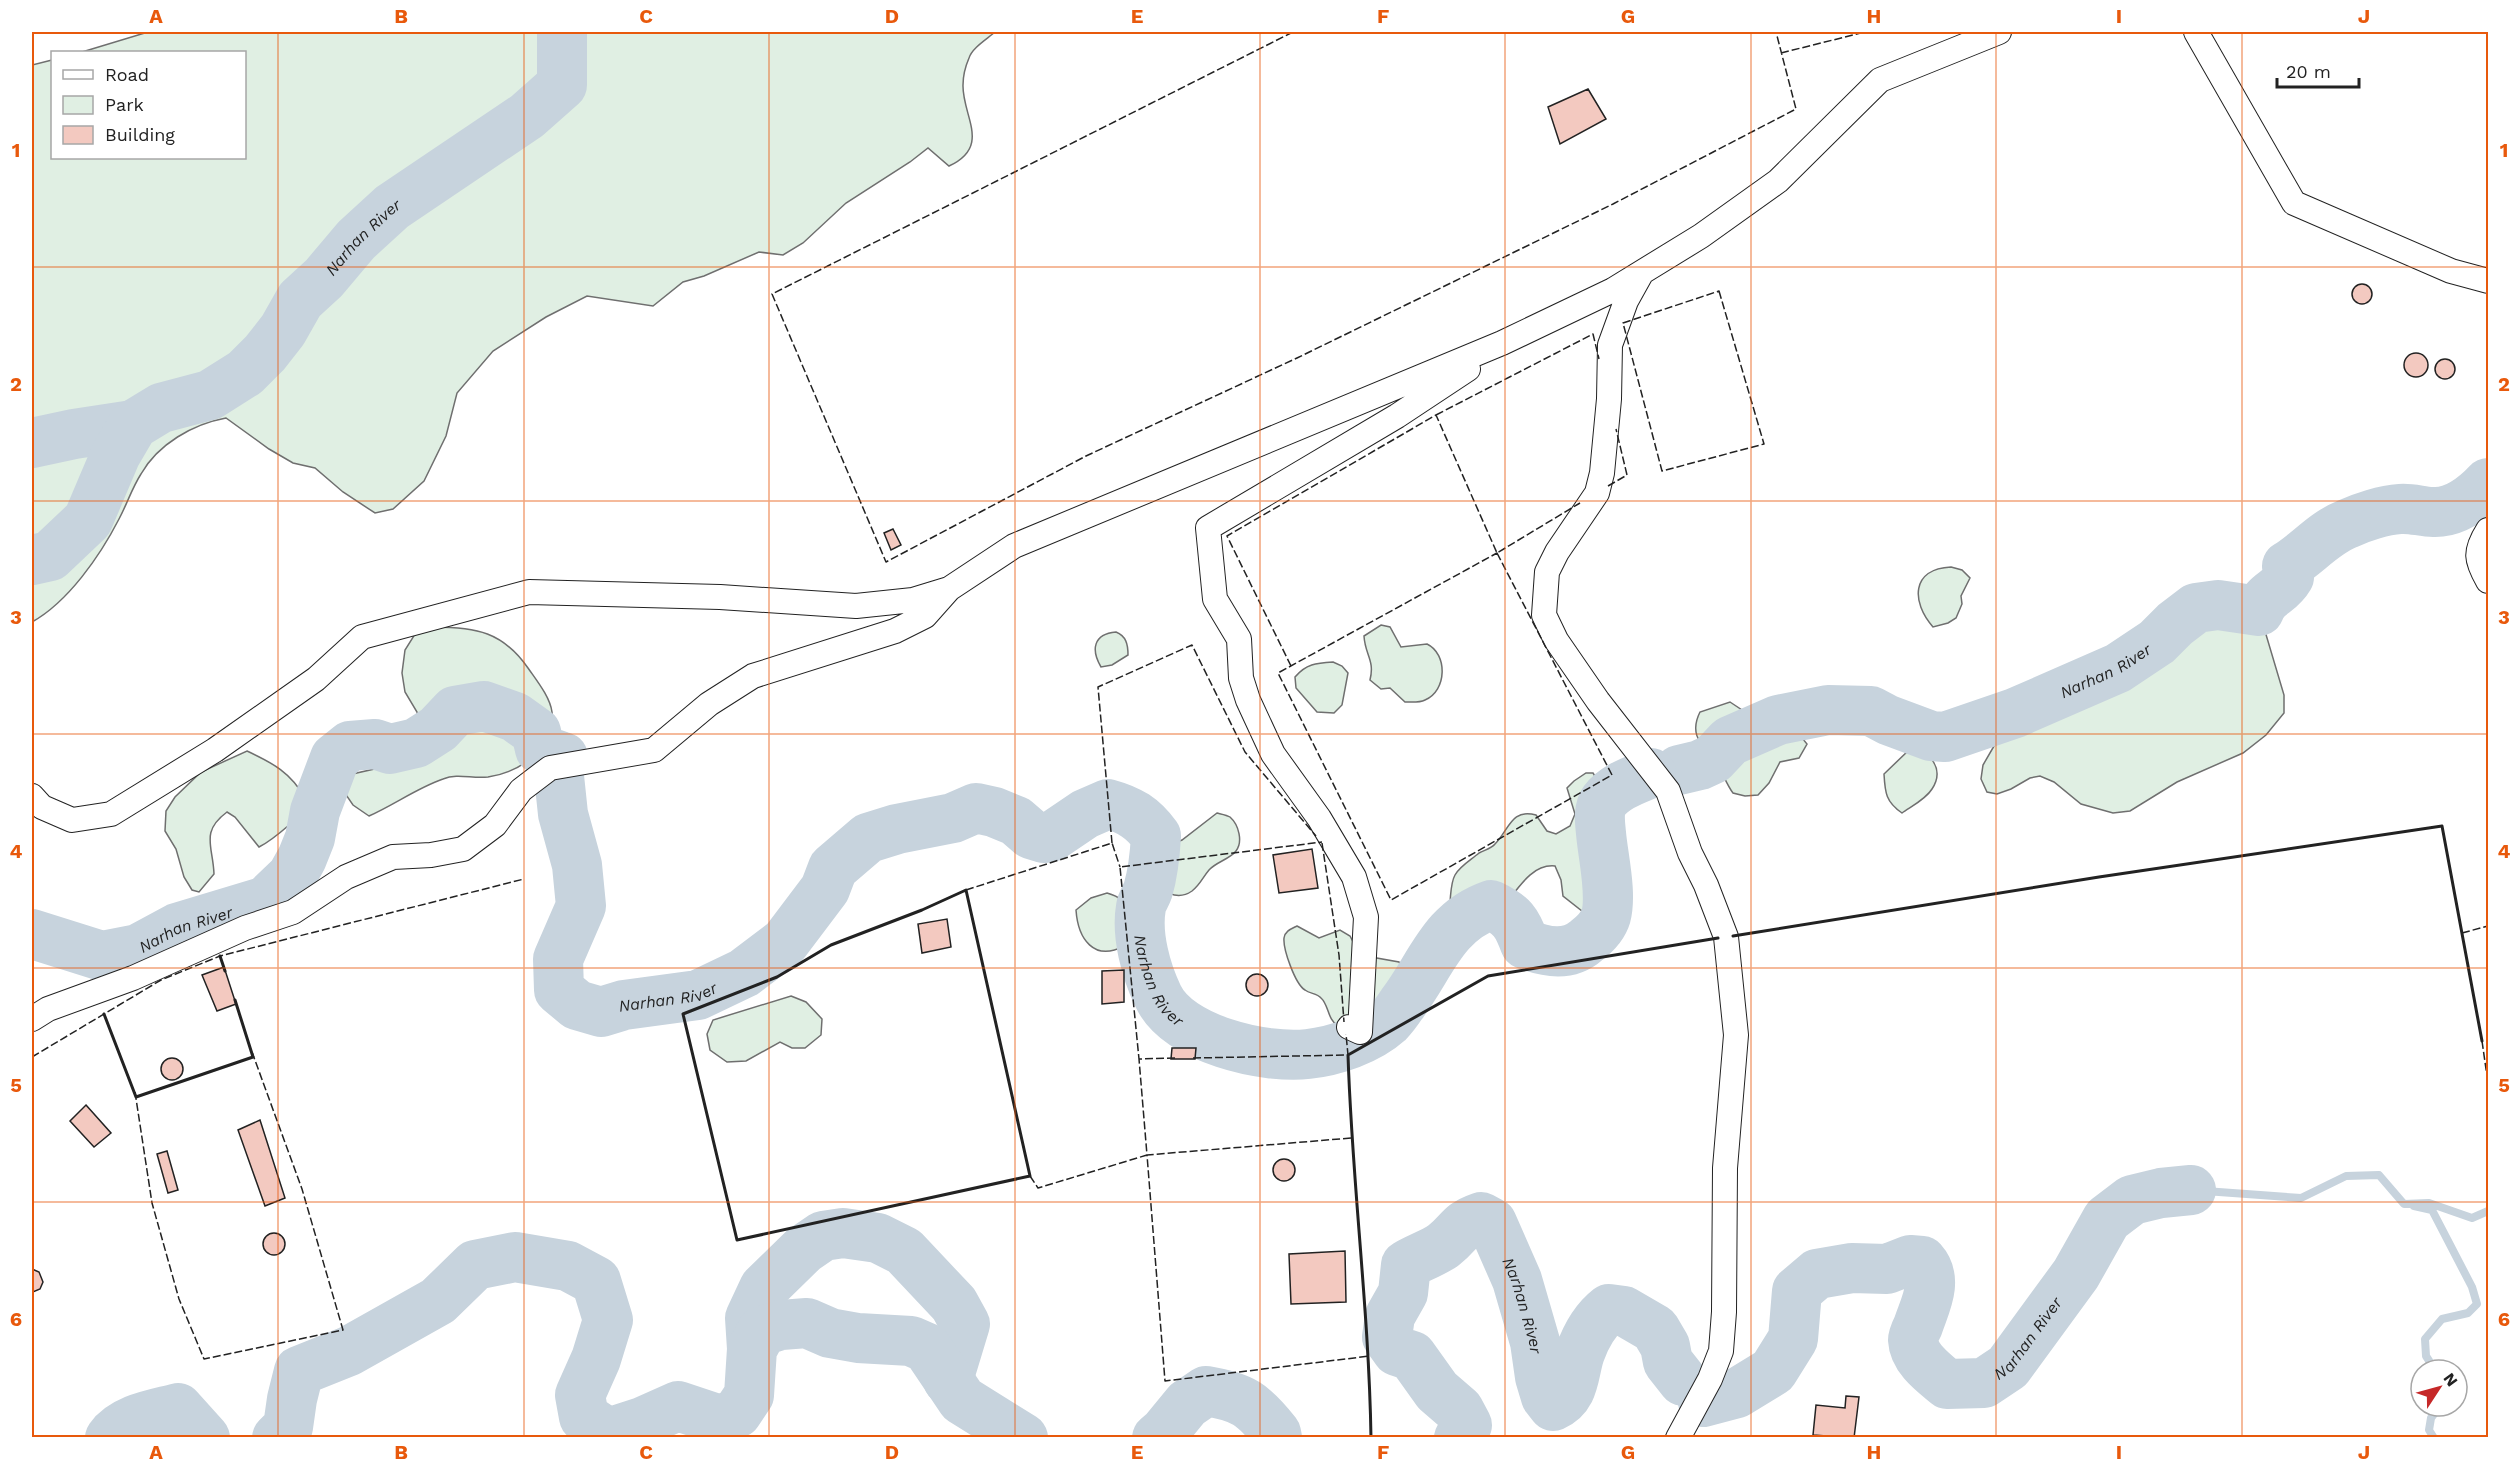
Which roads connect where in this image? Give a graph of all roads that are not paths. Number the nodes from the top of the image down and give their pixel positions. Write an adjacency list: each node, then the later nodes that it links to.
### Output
1 (1999, 32): 3 (street)
2 (2196, 32): 4 (street)
3 (1642, 272): 5 (street); 12 (street)
4 (2488, 281)
5 (1502, 343): 8 (street); 11 (street)
6 (2488, 530): 7 (street)
7 (2488, 581)
8 (950, 589): 9 (street); 10 (street)
9 (32, 796)
10 (32, 1019)
11 (1349, 1027)
12 (1678, 1437)

